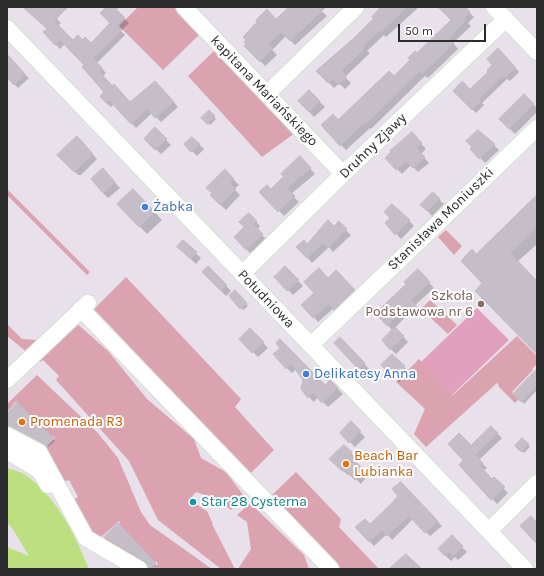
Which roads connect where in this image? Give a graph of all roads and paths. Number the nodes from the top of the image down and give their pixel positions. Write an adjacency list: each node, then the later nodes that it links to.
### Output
1 (356, 7): 7 (street)
2 (494, 7): 4 (street)
3 (188, 8): 7 (street, kapitana Mariańskiego)
4 (506, 19): 6 (street); 9 (street, Druhny Zjawy)
5 (7, 28): 10 (street, Południowa)
6 (537, 52)
7 (267, 94): 9 (street, kapitana Mariańskiego)
8 (537, 128): 11 (street, Stanisława Moniuszki)
9 (343, 174): 10 (street, Druhny Zjawy)
10 (242, 274): 11 (street, Południowa)
11 (311, 345): 16 (street, Południowa)
12 (12, 380): 19 (street)
13 (7, 435): 18 (street)
14 (7, 451): 17 (street)
15 (537, 483): 16 (street)
16 (489, 531): 20 (street, Południowa)
17 (132, 569)
18 (139, 569)
19 (331, 569)
20 (525, 569)

